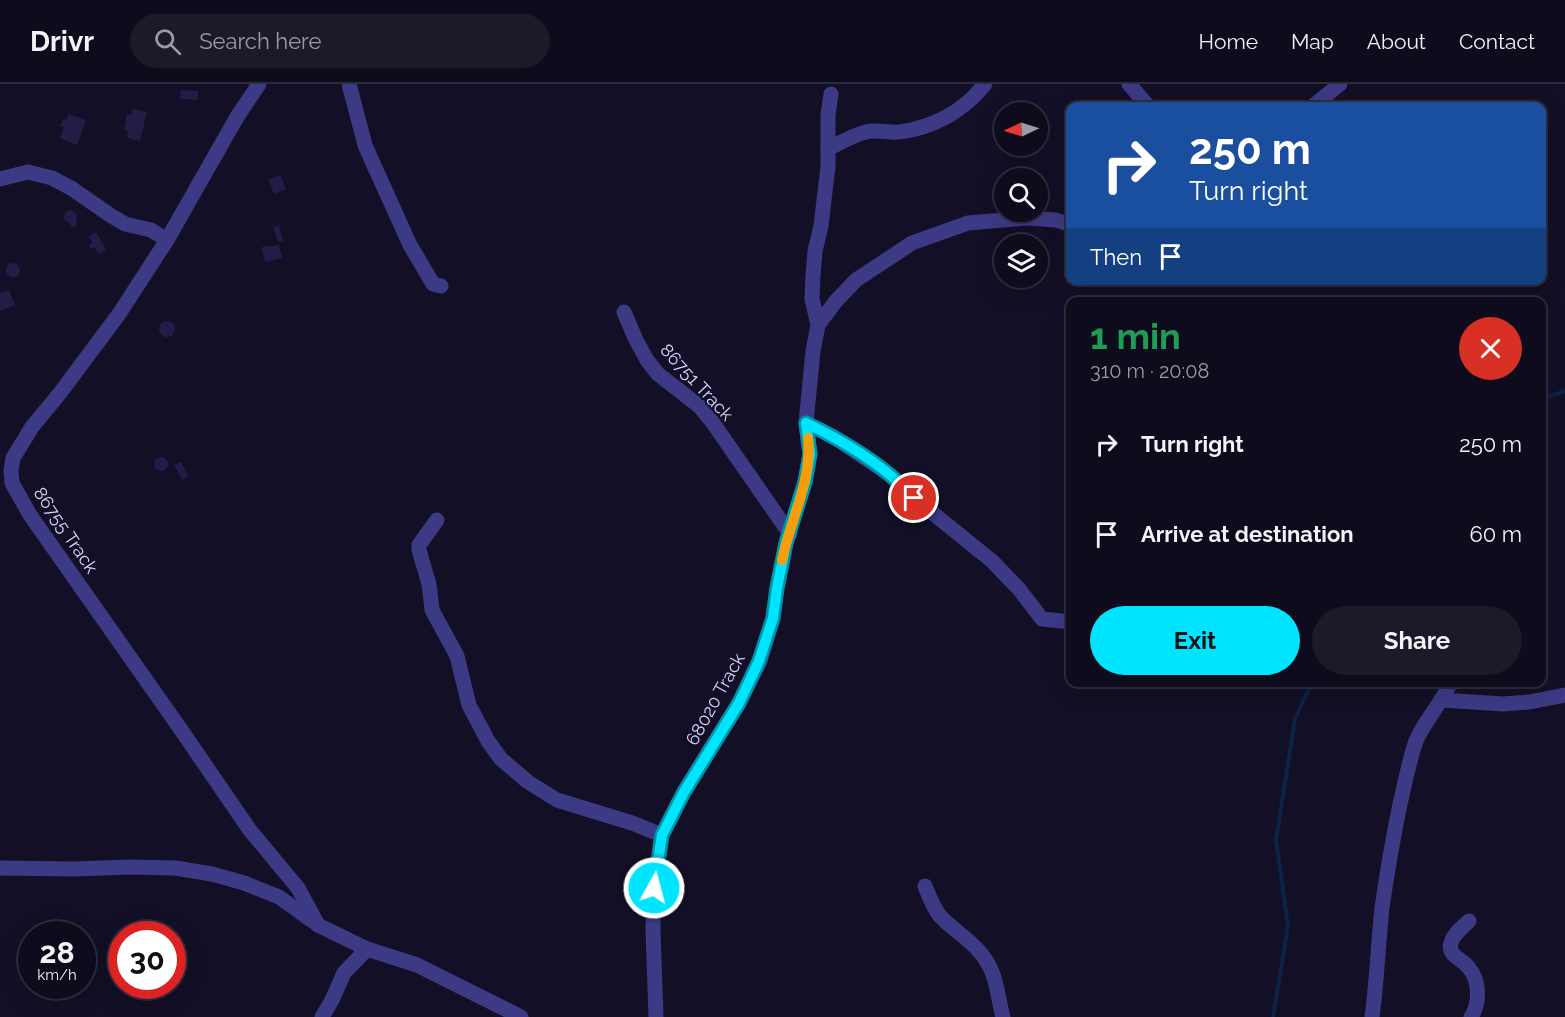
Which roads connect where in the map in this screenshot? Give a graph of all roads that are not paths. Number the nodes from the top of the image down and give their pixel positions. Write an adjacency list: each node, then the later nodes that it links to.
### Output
1 (349, 84): 13 (street)
2 (986, 84): 9 (street)
3 (1128, 84): 7 (street)
4 (1340, 84): 8 (street)
5 (255, 86): 12 (street, 86755 Track)
6 (831, 94): 9 (street)
7 (1144, 102)
8 (1318, 102)
9 (828, 149): 15 (street)
10 (0, 178): 12 (street)
11 (1066, 223): 15 (street, 68020 Track)
12 (167, 240): 17 (street, 86755 Track)
13 (441, 286)
14 (624, 312): 19 (street, 86751 Track)
15 (818, 325): 16 (street, 68020 Track)
16 (806, 423): 19 (street, 68020 Track); 20 (street)
17 (6, 473): 28 (street, 86755 Track)
18 (437, 520): 24 (street)
19 (790, 534): 24 (street, 68020 Track)
20 (1066, 621)
21 (1448, 687): 23 (street)
22 (1565, 695): 23 (street)
23 (1442, 700): 34 (street)
24 (662, 835): 32 (street, 68020 Track)
25 (0, 868): 28 (street)
26 (926, 886): 33 (street)
27 (1469, 921): 35 (street)
28 (318, 925): 29 (street)
29 (367, 950): 30 (street); 31 (street)
30 (322, 1017)
31 (521, 1017)
32 (656, 1017)
33 (1004, 1017)
34 (1372, 1017)
35 (1471, 1017)

